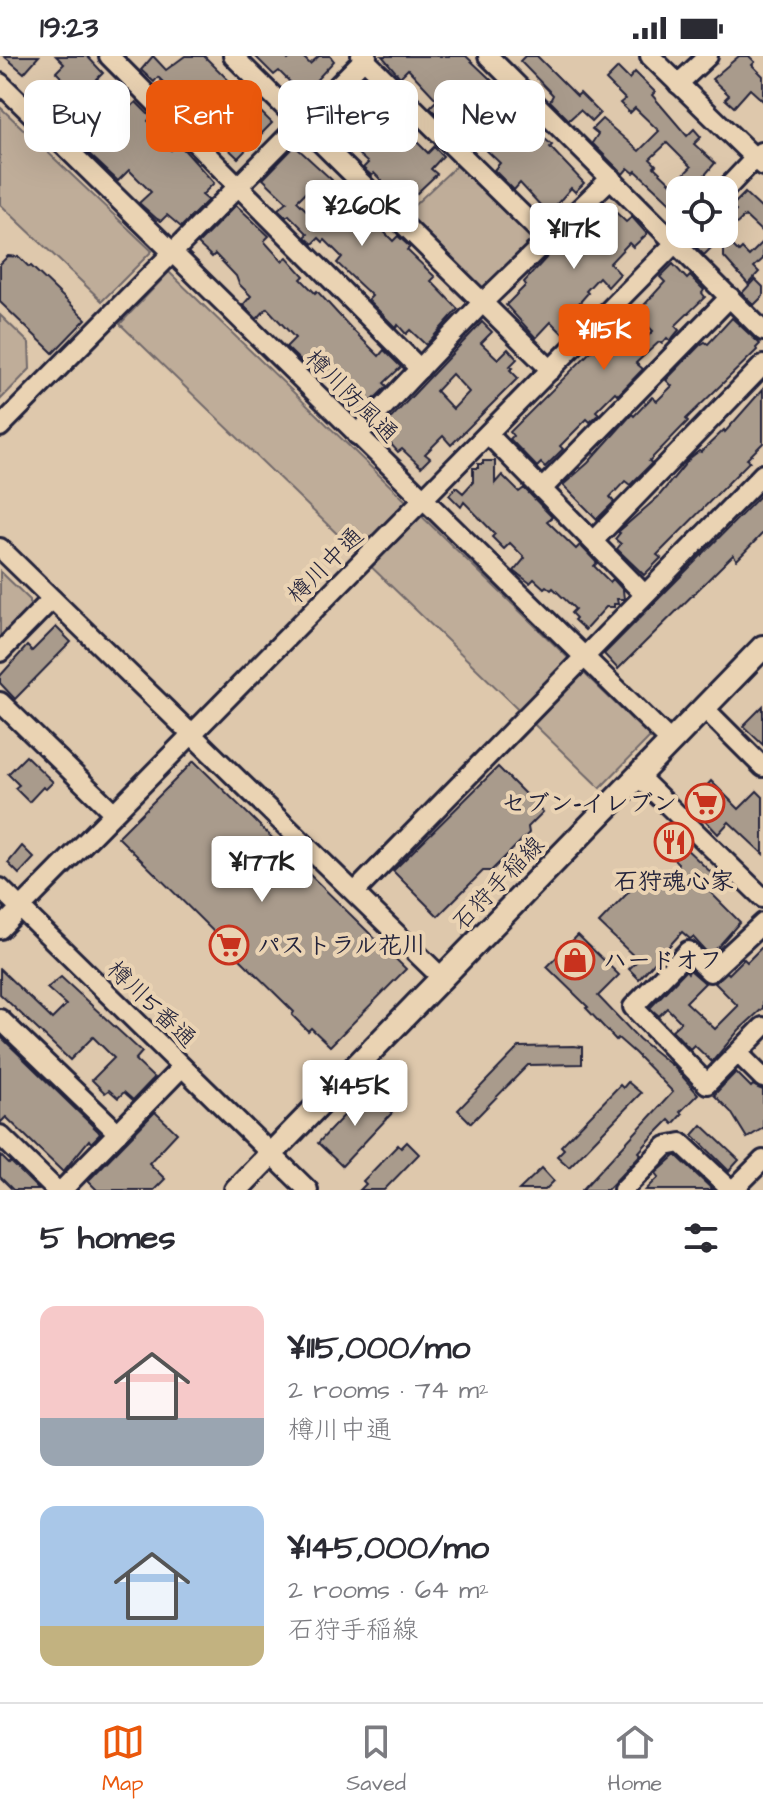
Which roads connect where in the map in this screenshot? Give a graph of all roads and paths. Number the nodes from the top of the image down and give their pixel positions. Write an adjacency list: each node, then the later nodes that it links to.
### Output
1 (109, 56): 16 (street)
2 (233, 56): 10 (street)
3 (488, 56): 14 (street)
4 (650, 56): 9 (street)
5 (708, 56): 9 (street)
6 (364, 57): 7 (street); 18 (street)
7 (343, 80)
8 (0, 83): 21 (street, 樽川防風通)
9 (678, 84): 13 (street)
10 (278, 100)
11 (278, 148): 16 (street)
12 (330, 152): 23 (street)
13 (760, 158): 15 (street)
14 (611, 178): 17 (street); 18 (street)
15 (738, 178)
16 (240, 186): 21 (street); 26 (street)
17 (666, 226)
18 (548, 240): 23 (street)
19 (670, 248): 27 (street, 樽川中通)
20 (688, 248): 22 (street)
21 (172, 253): 28 (street); 30 (street, 樽川防風通)
22 (730, 297): 24 (street); 32 (street)
23 (482, 303): 26 (street); 27 (street)
24 (763, 331)
25 (763, 365): 34 (street)
26 (420, 369): 30 (street)
27 (551, 370): 29 (street, 樽川中通)
28 (0, 427)
29 (488, 434): 32 (street); 33 (street, 樽川中通)
30 (357, 435): 33 (street, 樽川防風通)
31 (763, 474): 36 (street)
32 (542, 489): 34 (street)
33 (423, 500): 40 (street, 樽川防風通); 43 (street, 樽川中通)
34 (593, 541): 36 (street)
35 (0, 548): 37 (street)
36 (644, 594): 40 (street)
37 (52, 599): 39 (street); 43 (street)
38 (763, 647): 42 (main road, 石狩手稲線)
39 (0, 652)
40 (583, 656): 44 (street, 樽川防風通); 49 (street)
41 (0, 702): 47 (street)
42 (704, 708): 44 (main road, 石狩手稲線); 45 (street)
43 (192, 734): 47 (street, 樽川中通); 49 (street)
44 (671, 742): 46 (main road, 石狩手稲線)
45 (761, 762)
46 (638, 776): 50 (street); 54 (main road, 石狩手稲線)
47 (113, 812): 51 (street, 樽川中通)
48 (0, 888): 51 (street, 樽川5番通)
49 (355, 892): 54 (street)
50 (763, 898)
51 (20, 908): 53 (street, 樽川中通); 58 (street, 樽川5番通)
52 (763, 923): 57 (street)
53 (0, 929)
54 (442, 978): 62 (main road, 石狩手稲線)
55 (0, 1019): 60 (street)
56 (763, 1027): 57 (street)
57 (738, 1053): 59 (street)
58 (182, 1067): 60 (street); 62 (street, 樽川5番通)
59 (763, 1078)
60 (118, 1133): 65 (street)
61 (2, 1141): 65 (street)
62 (271, 1154): 66 (main road, 石狩手稲線); 67 (street, 樽川5番通)
63 (763, 1160): 64 (street)
64 (736, 1189): 68 (street)
65 (59, 1190)
66 (236, 1190)
67 (308, 1190)
68 (623, 1190)

